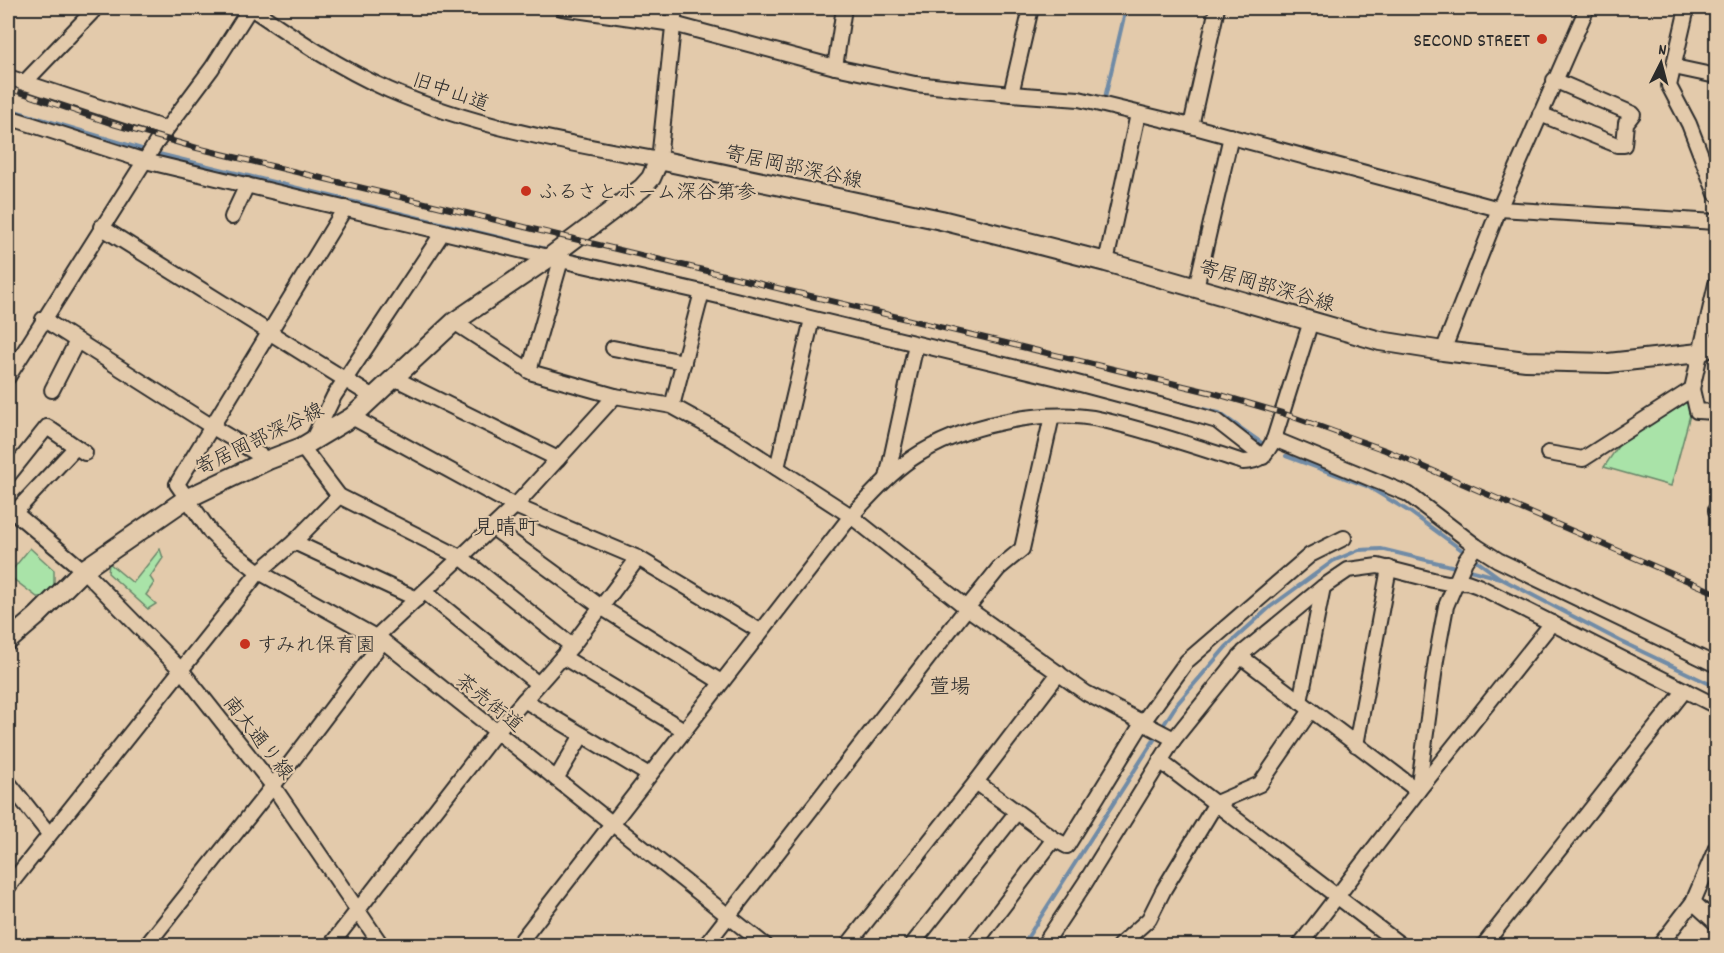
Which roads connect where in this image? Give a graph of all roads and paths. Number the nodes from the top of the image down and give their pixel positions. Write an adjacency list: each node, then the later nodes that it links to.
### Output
1 (96, 8): 16 (street)
2 (250, 8): 22 (street); 25 (street, 旧中山道)
3 (563, 8): 10 (street)
4 (675, 8): 10 (street)
5 (843, 8): 11 (street)
6 (1031, 8): 17 (street)
7 (1217, 8): 21 (street)
8 (1587, 8): 15 (street)
9 (1687, 8): 12 (street)
10 (673, 24): 11 (street); 25 (street)
11 (836, 67): 17 (street)
12 (1674, 67): 13 (street); 27 (street)
13 (1716, 76)
14 (8, 77): 16 (street)
15 (1554, 80): 19 (street); 19 (street)
16 (24, 84): 22 (street)
17 (1011, 94): 18 (street)
18 (1138, 114): 21 (street); 35 (street)
19 (1540, 114): 29 (street)
20 (8, 117): 24 (street)
21 (1191, 126): 23 (street)
22 (166, 129): 24 (street)
23 (1231, 136): 29 (street); 37 (street)
24 (145, 160): 26 (street); 32 (street)
25 (659, 160): 34 (main road, 寄居岡部深谷線); 35 (main road, 寄居岡部深谷線)
26 (248, 185): 28 (street); 30 (street)
27 (1716, 194)
28 (345, 208): 33 (street); 43 (street)
29 (1499, 209): 31 (street); 48 (street)
30 (232, 217)
31 (1716, 222)
32 (101, 227): 39 (street); 43 (street)
33 (443, 231): 34 (street); 54 (street)
34 (555, 259): 38 (street); 42 (main road, 寄居岡部深谷線); 51 (street)
35 (1106, 262): 37 (main road, 寄居岡部深谷線)
36 (1716, 284): 49 (street)
37 (1196, 288): 41 (main road, 寄居岡部深谷線)
38 (702, 292): 40 (street); 50 (street)
39 (43, 319): 44 (street); 52 (street)
40 (812, 319): 46 (street); 70 (street)
41 (1311, 321): 48 (main road, 寄居岡部深谷線); 64 (street)
42 (454, 322): 51 (street); 53 (main road, 寄居岡部深谷線)
43 (268, 332): 54 (street); 63 (street)
44 (77, 341): 56 (street); 63 (street)
45 (1716, 343): 49 (main road, 寄居岡部深谷線)
46 (916, 344): 67 (street); 72 (street)
47 (613, 348): 50 (street)
48 (1443, 351): 49 (main road, 寄居岡部深谷線)
49 (1699, 353): 55 (street)
50 (684, 362): 59 (street)
51 (530, 371): 57 (street)
52 (8, 377)
53 (394, 378): 58 (main road, 寄居岡部深谷線); 68 (street)
54 (345, 380): 58 (street); 65 (street)
55 (1692, 389): 60 (street); 66 (street)
56 (52, 390)
57 (615, 396): 59 (street); 68 (street)
58 (373, 397): 62 (main road, 寄居岡部深谷線)
59 (672, 406): 70 (street)
60 (1716, 412)
61 (1052, 416): 67 (street); 72 (street); 90 (street)
62 (352, 417): 65 (main road, 寄居岡部深谷線); 75 (street)
63 (211, 426): 69 (street); 74 (street)
64 (1274, 439): 67 (street); 83 (street)
65 (307, 444): 69 (main road, 寄居岡部深谷線); 73 (street)
66 (1548, 453)
67 (1263, 457)
68 (558, 459): 75 (street)
69 (268, 460): 74 (main road, 寄居岡部深谷線)
70 (777, 468): 77 (street)
71 (8, 476): 76 (street)
72 (887, 478): 77 (street)
73 (339, 496): 80 (street); 81 (street)
74 (186, 499): 85 (main road, 寄居岡部深谷線); 86 (street, 茶売街道)
75 (515, 506): 78 (street); 82 (street)
76 (11, 510): 85 (street, 南大通り線)
77 (851, 516): 90 (street); 92 (street)
78 (493, 528): 81 (street); 89 (street)
79 (1344, 538): 106 (street)
80 (294, 542): 86 (street); 88 (street)
81 (462, 558): 88 (street); 95 (street)
82 (638, 558): 89 (street); 92 (street)
83 (1466, 563): 84 (street); 91 (street); 97 (street); 118 (street)
84 (1389, 568): 87 (street); 111 (street)
85 (83, 570): 94 (main road, 寄居岡部深谷線); 98 (street, 南大通り線)
86 (260, 572): 93 (street, 茶売街道); 98 (street)
87 (1323, 586): 96 (street); 104 (street)
88 (421, 595): 93 (street); 101 (street)
89 (601, 607): 95 (street); 100 (street)
90 (967, 608): 99 (street); 129 (street)
91 (1552, 623): 102 (street); 118 (street)
92 (760, 631): 100 (street)
93 (380, 639): 108 (street, 茶売街道); 117 (street)
94 (8, 641)
95 (567, 651): 101 (street); 107 (street)
96 (1240, 657): 104 (street); 110 (street)
97 (1716, 665)
98 (182, 671): 117 (street, 南大通り線); 122 (street)
99 (1059, 673): 106 (street); 116 (street)
100 (721, 682): 107 (street)
101 (538, 684): 103 (street)
102 (1685, 690): 105 (street); 144 (street)
103 (524, 700): 108 (street); 109 (street)
104 (1305, 706): 111 (street); 119 (street)
105 (1716, 706)
106 (1146, 724): 110 (street); 123 (street)
107 (684, 730): 113 (street)
108 (496, 732): 114 (street, 茶売街道); 128 (street)
109 (582, 735): 113 (street); 114 (street)
110 (1171, 738): 112 (street)
111 (1356, 745): 118 (street)
112 (1160, 761): 119 (street); 140 (street)
113 (649, 775): 121 (street)
114 (556, 779): 121 (street, 茶売街道)
115 (8, 782): 122 (street)
116 (976, 782): 120 (street); 137 (street)
117 (273, 786): 128 (street, 南大通り線); 131 (street)
118 (1418, 792): 126 (street)
119 (1216, 803): 126 (street); 141 (street)
120 (1016, 813): 123 (street); 138 (street)
121 (612, 823): 129 (street, 茶売街道); 134 (street)
122 (49, 834): 125 (street)
123 (1054, 839): 139 (street)
124 (1716, 848): 127 (street)
125 (8, 887)
126 (1337, 895): 142 (street); 143 (street)
127 (1694, 902): 130 (street); 145 (street)
128 (357, 910): 132 (street); 133 (street, 南大通り線)
129 (728, 916): 135 (street); 136 (street, 茶売街道)
130 (1716, 922)
131 (146, 945)
132 (330, 945)
133 (382, 945)
134 (517, 945)
135 (705, 945)
136 (766, 945)
137 (847, 945)
138 (911, 945)
139 (973, 945)
140 (1043, 945)
141 (1119, 945)
142 (1299, 945)
143 (1402, 945)
144 (1483, 945)
145 (1659, 945)

